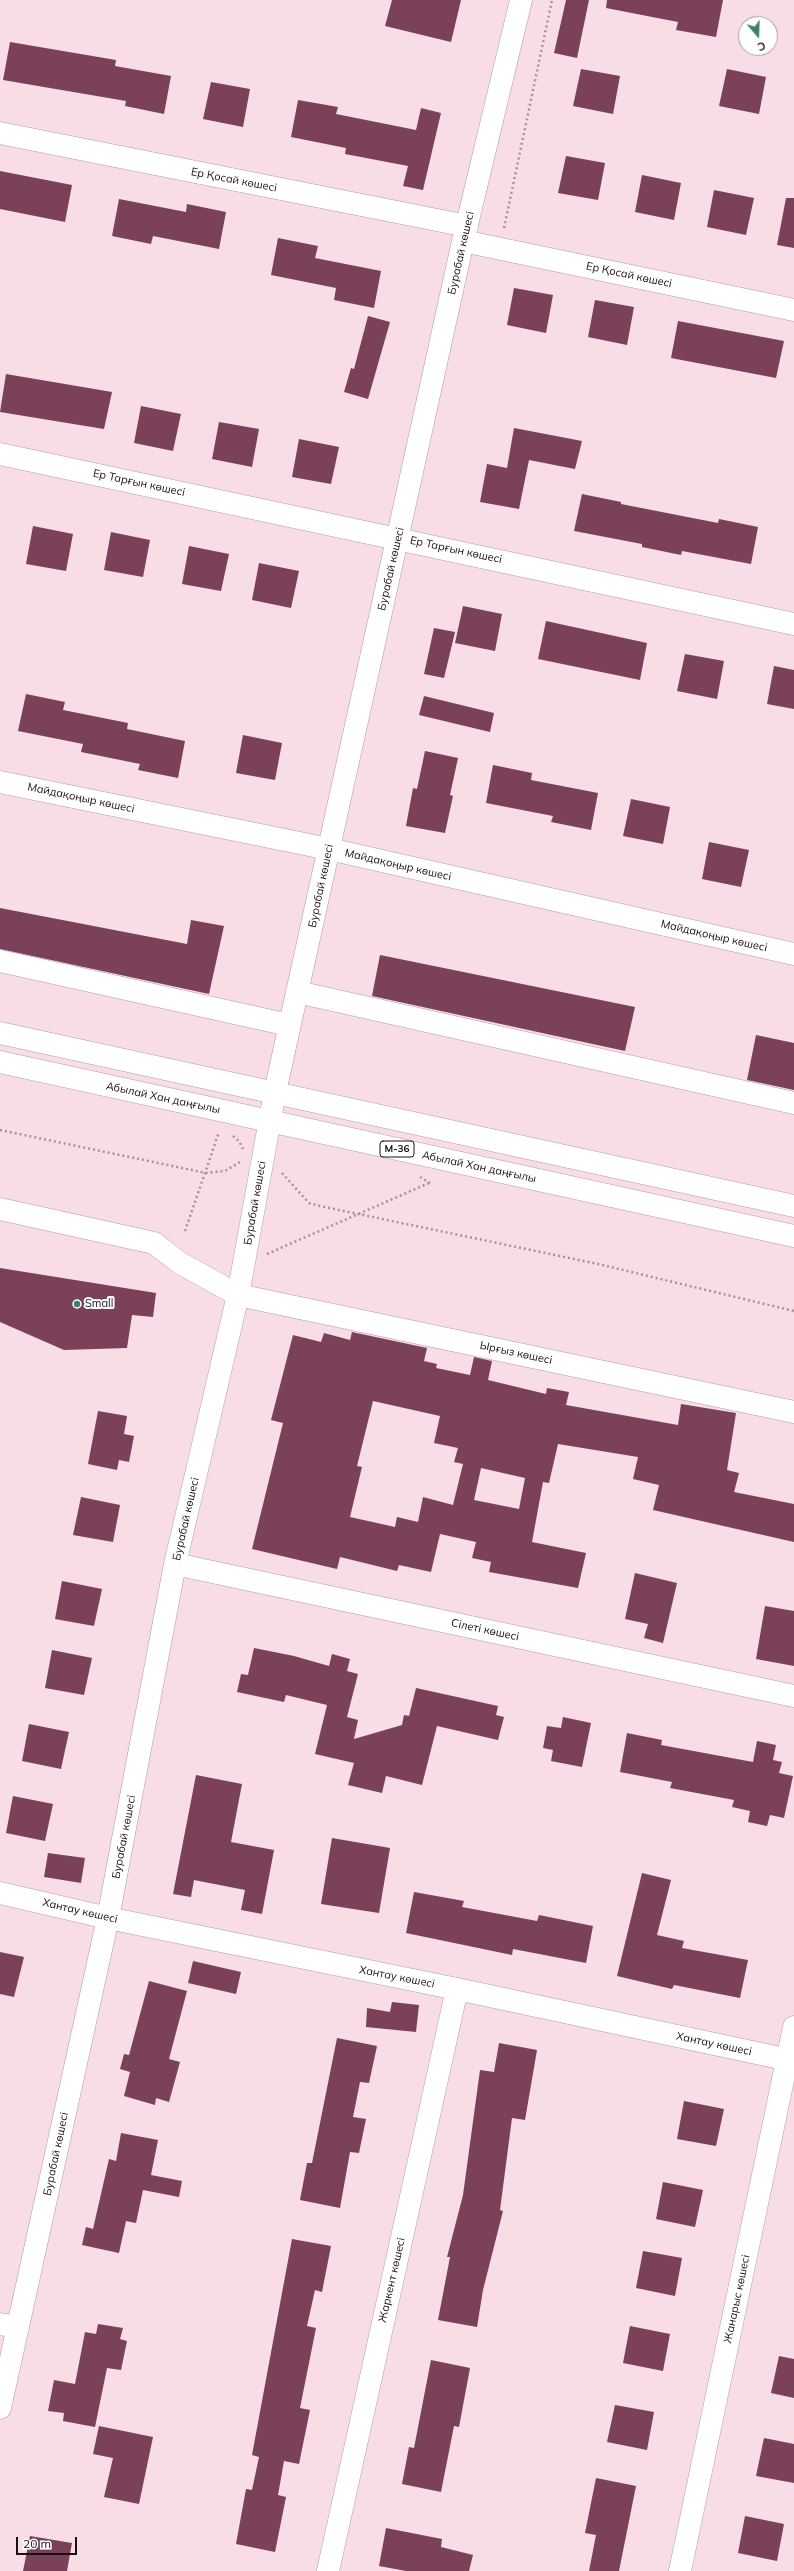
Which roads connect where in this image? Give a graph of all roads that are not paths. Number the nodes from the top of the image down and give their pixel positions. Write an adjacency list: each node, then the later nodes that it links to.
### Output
1 (520, 0): 3 (street, Бурабай көшесі)
2 (0, 133): 3 (street, Ер Қосай көшесі)
3 (465, 234): 4 (street, Ер Қосай көшесі); 6 (street, Бурабай көшесі)
4 (794, 310)
5 (0, 454): 6 (street, Ер Тарғын көшесі)
6 (398, 538): 7 (street, Ер Тарғын көшесі); 9 (street, Бурабай көшесі)
7 (794, 624)
8 (0, 782): 9 (street, Майдақоңыр көшесі)
9 (329, 849): 10 (street, Майдақоңыр көшесі); 12 (street, Бурабай көшесі)
10 (794, 954)
11 (0, 961): 13 (street)
12 (297, 992): 13 (street, Бурабай көшесі); 17 (street)
13 (289, 1025): 16 (street, Бурабай көшесі)
14 (0, 1033): 16 (street)
15 (0, 1062): 18 (street, Абылай Хан даңғылы / M-36)
16 (275, 1092): 18 (street, Бурабай көшесі); 19 (street)
17 (794, 1103)
18 (270, 1121): 21 (street, Абылай Хан даңғылы / M-36); 22 (street, Бурабай көшесі)
19 (794, 1206)
20 (0, 1209): 22 (street, Ырғыз көшесі)
21 (794, 1236)
22 (238, 1295): 23 (street, Ырғыз көшесі); 24 (street, Бурабай көшесі)
23 (794, 1412)
24 (176, 1564): 25 (street, Сілеті көшесі); 27 (street, Бурабай көшесі)
25 (794, 1696)
26 (0, 1893): 27 (street, Хантау көшесі)
27 (108, 1918): 28 (street, Хантау көшесі); 31 (street, Бурабай көшесі)
28 (457, 1989): 30 (street, Хантау көшесі); 33 (street, Жаркент көшесі)
29 (794, 2027): 30 (street, Жанарыс көшесі)
30 (791, 2061): 34 (street, Жанарыс көшесі)
31 (9, 2326): 32 (street, Бурабай көшесі)
32 (0, 2408)
33 (328, 2571)
34 (680, 2571)

